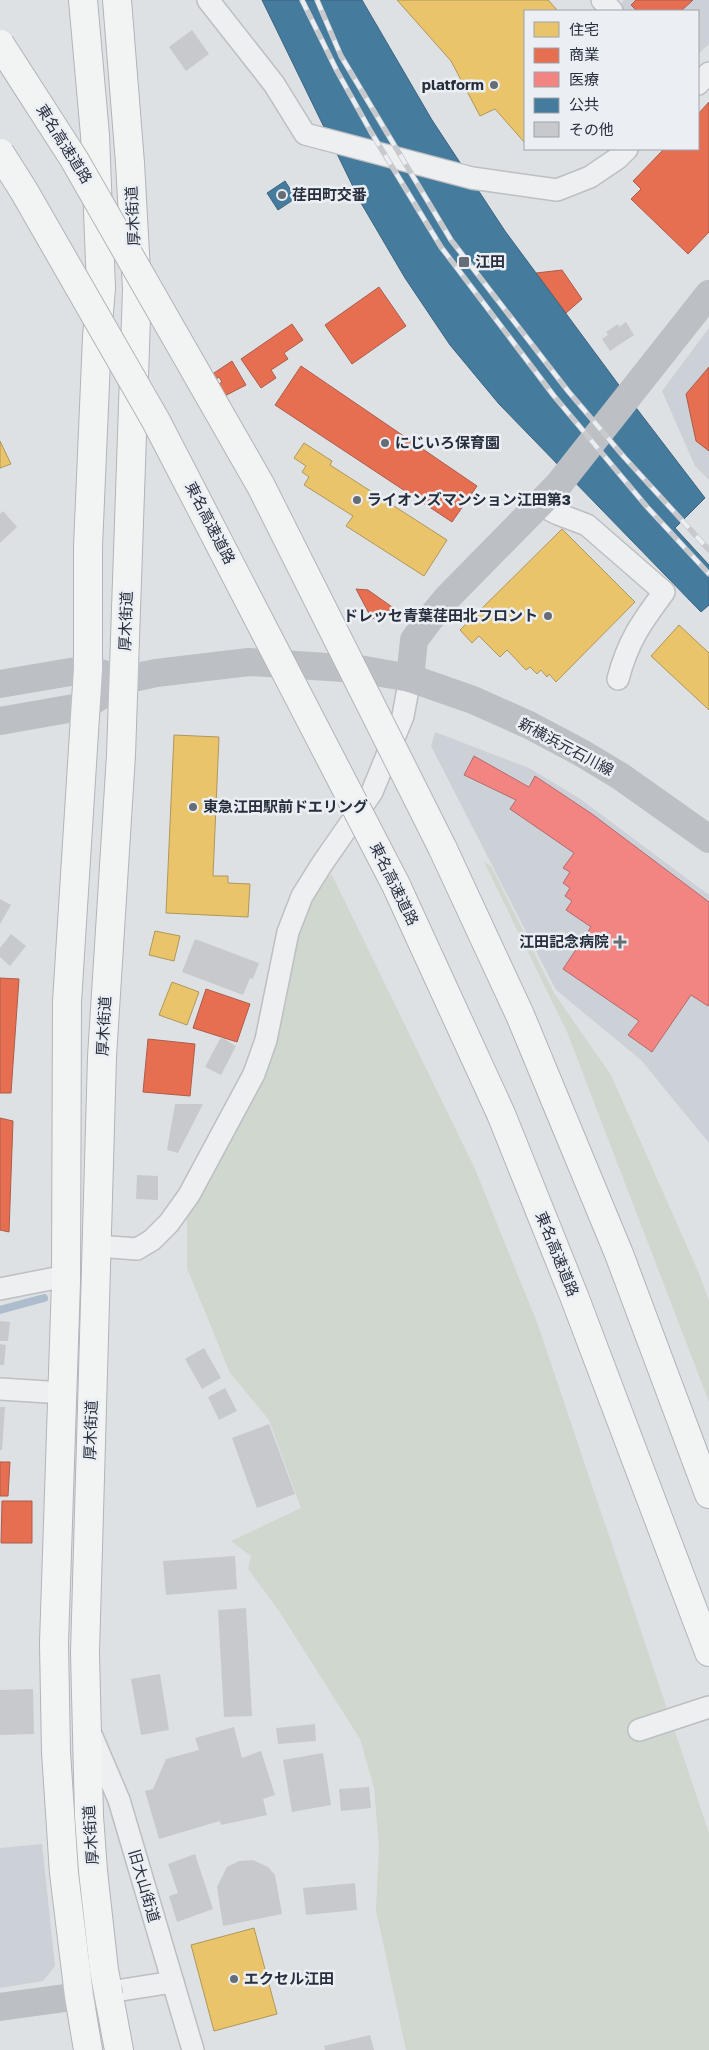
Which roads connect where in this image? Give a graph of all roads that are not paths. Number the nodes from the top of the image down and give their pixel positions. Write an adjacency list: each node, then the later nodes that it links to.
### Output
1 (83, 0): 13 (highway, 厚木街道)
2 (117, 0): 16 (highway, 厚木街道)
3 (208, 0): 9 (street)
4 (602, 0): 5 (street)
5 (611, 10)
6 (0, 44): 26 (highway, 東名高速道路, bridge)
7 (709, 74): 8 (street)
8 (699, 83)
9 (627, 150)
10 (0, 153): 27 (highway, 東名高速道路, bridge)
11 (709, 294): 12 (street)
12 (540, 504): 14 (street); 15 (street)
13 (88, 669): 16 (street); 17 (street); 18 (highway, 厚木街道)
14 (410, 678): 16 (street, 新横浜元石川線); 20 (street, 新横浜元石川線); 21 (street)
15 (618, 679)
16 (124, 680): 18 (street); 21 (highway, 厚木街道)
17 (0, 684)
18 (85, 706): 19 (street); 22 (highway, 厚木街道)
19 (0, 721)
20 (709, 839)
21 (97, 1246): 29 (highway, 厚木街道)
22 (66, 1288): 23 (street); 25 (highway, 厚木街道)
23 (0, 1289)
24 (0, 1389): 25 (street)
25 (63, 1393): 33 (highway, 厚木街道)
26 (709, 1494)
27 (709, 1652)
28 (709, 1707): 30 (street)
29 (86, 1725): 31 (street, 旧大山街道); 32 (highway, 厚木街道)
30 (639, 1730)
31 (172, 1982): 32 (street); 37 (street, 旧大山街道)
32 (109, 1992): 33 (street); 36 (highway, 厚木街道)
33 (79, 1996): 34 (street); 35 (highway, 厚木街道)
34 (2, 2007)
35 (88, 2050)
36 (119, 2050)
37 (192, 2050)

